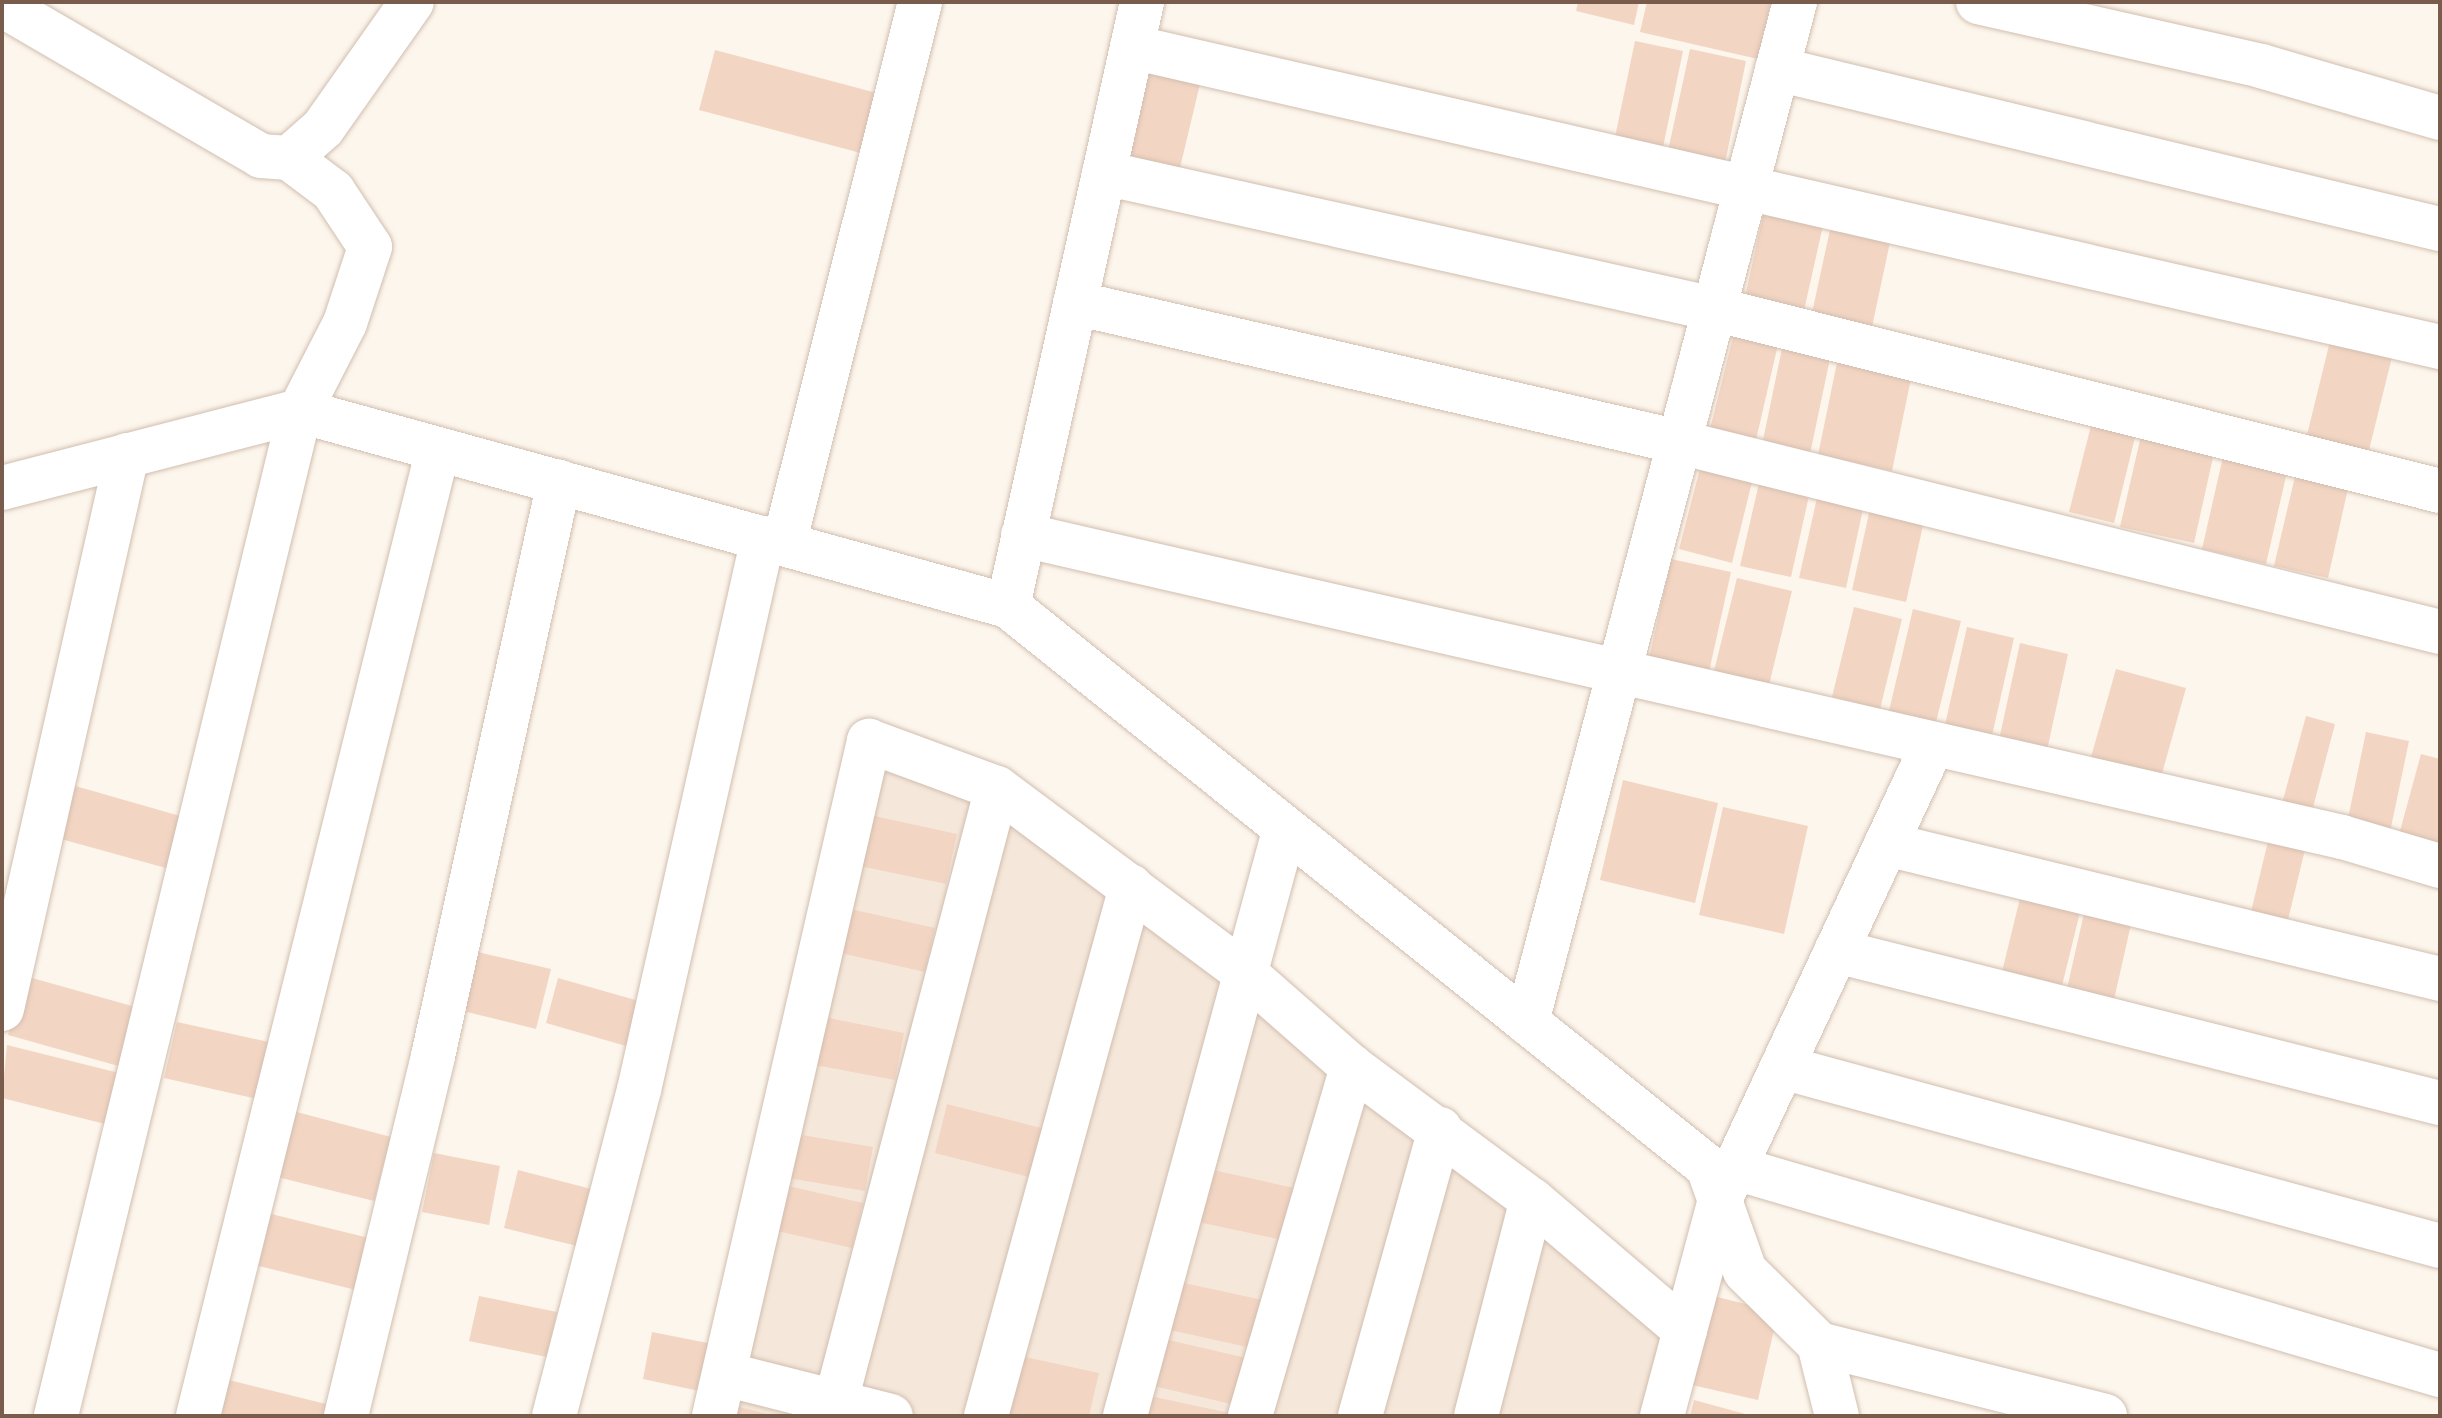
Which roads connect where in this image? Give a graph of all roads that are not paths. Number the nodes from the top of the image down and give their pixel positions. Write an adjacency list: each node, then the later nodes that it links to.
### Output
1 (412, 2): 10 (street)
2 (920, 2): 25 (street)
3 (1142, 2): 7 (street)
4 (1795, 2): 8 (street)
5 (1978, 2): 9 (street)
6 (2, 5): 10 (street)
7 (1132, 47): 11 (street); 12 (street)
8 (1777, 69): 12 (street); 13 (street)
9 (2440, 118)
10 (289, 158): 17 (street)
11 (1104, 173): 14 (street); 15 (street)
12 (1747, 185): 15 (street); 16 (street)
13 (2440, 229)
14 (1075, 303): 18 (street); 24 (street)
15 (1714, 309): 18 (street); 23 (street)
16 (2440, 347)
17 (300, 411): 19 (street); 20 (street); 52 (street)
18 (1679, 442): 27 (street); 28 (street)
19 (438, 449): 21 (street); 53 (street)
20 (127, 455): 22 (street); 38 (street)
21 (559, 482): 25 (street); 54 (street)
22 (2, 488)
23 (2440, 491)
24 (1023, 535): 26 (street); 28 (street)
25 (773, 541): 26 (street); 55 (street)
26 (1008, 606): 31 (street)
27 (2440, 632)
28 (1619, 673): 29 (street); 39 (street)
29 (1933, 744): 32 (street); 33 (street)
30 (997, 788): 34 (street); 49 (street); 51 (street)
31 (1285, 828): 36 (street); 39 (street)
32 (1886, 844): 35 (street); 37 (street)
33 (2440, 866)
34 (1131, 887): 36 (street); 58 (street)
35 (1836, 951): 41 (street); 42 (street)
36 (1245, 973): 40 (street); 59 (street)
37 (2440, 979)
38 (2, 1009)
39 (1527, 1022): 44 (street)
40 (1352, 1067): 43 (street); 60 (street)
41 (1782, 1067): 44 (street); 46 (street)
42 (2440, 1103)
43 (1440, 1129): 45 (street); 61 (street)
44 (1727, 1184): 47 (street); 48 (street); 50 (street)
45 (1532, 1200): 47 (street); 62 (street)
46 (2440, 1246)
47 (1685, 1330): 63 (street)
48 (1819, 1344): 64 (street); 65 (street)
49 (725, 1374): 51 (street); 56 (street)
50 (2440, 1375)
51 (833, 1410): 57 (street)
52 (56, 1416)
53 (198, 1416)
54 (346, 1416)
55 (554, 1416)
56 (714, 1416)
57 (891, 1416)
58 (986, 1416)
59 (1125, 1416)
60 (1250, 1416)
61 (1360, 1416)
62 (1476, 1416)
63 (1662, 1416)
64 (1837, 1416)
65 (2105, 1416)

